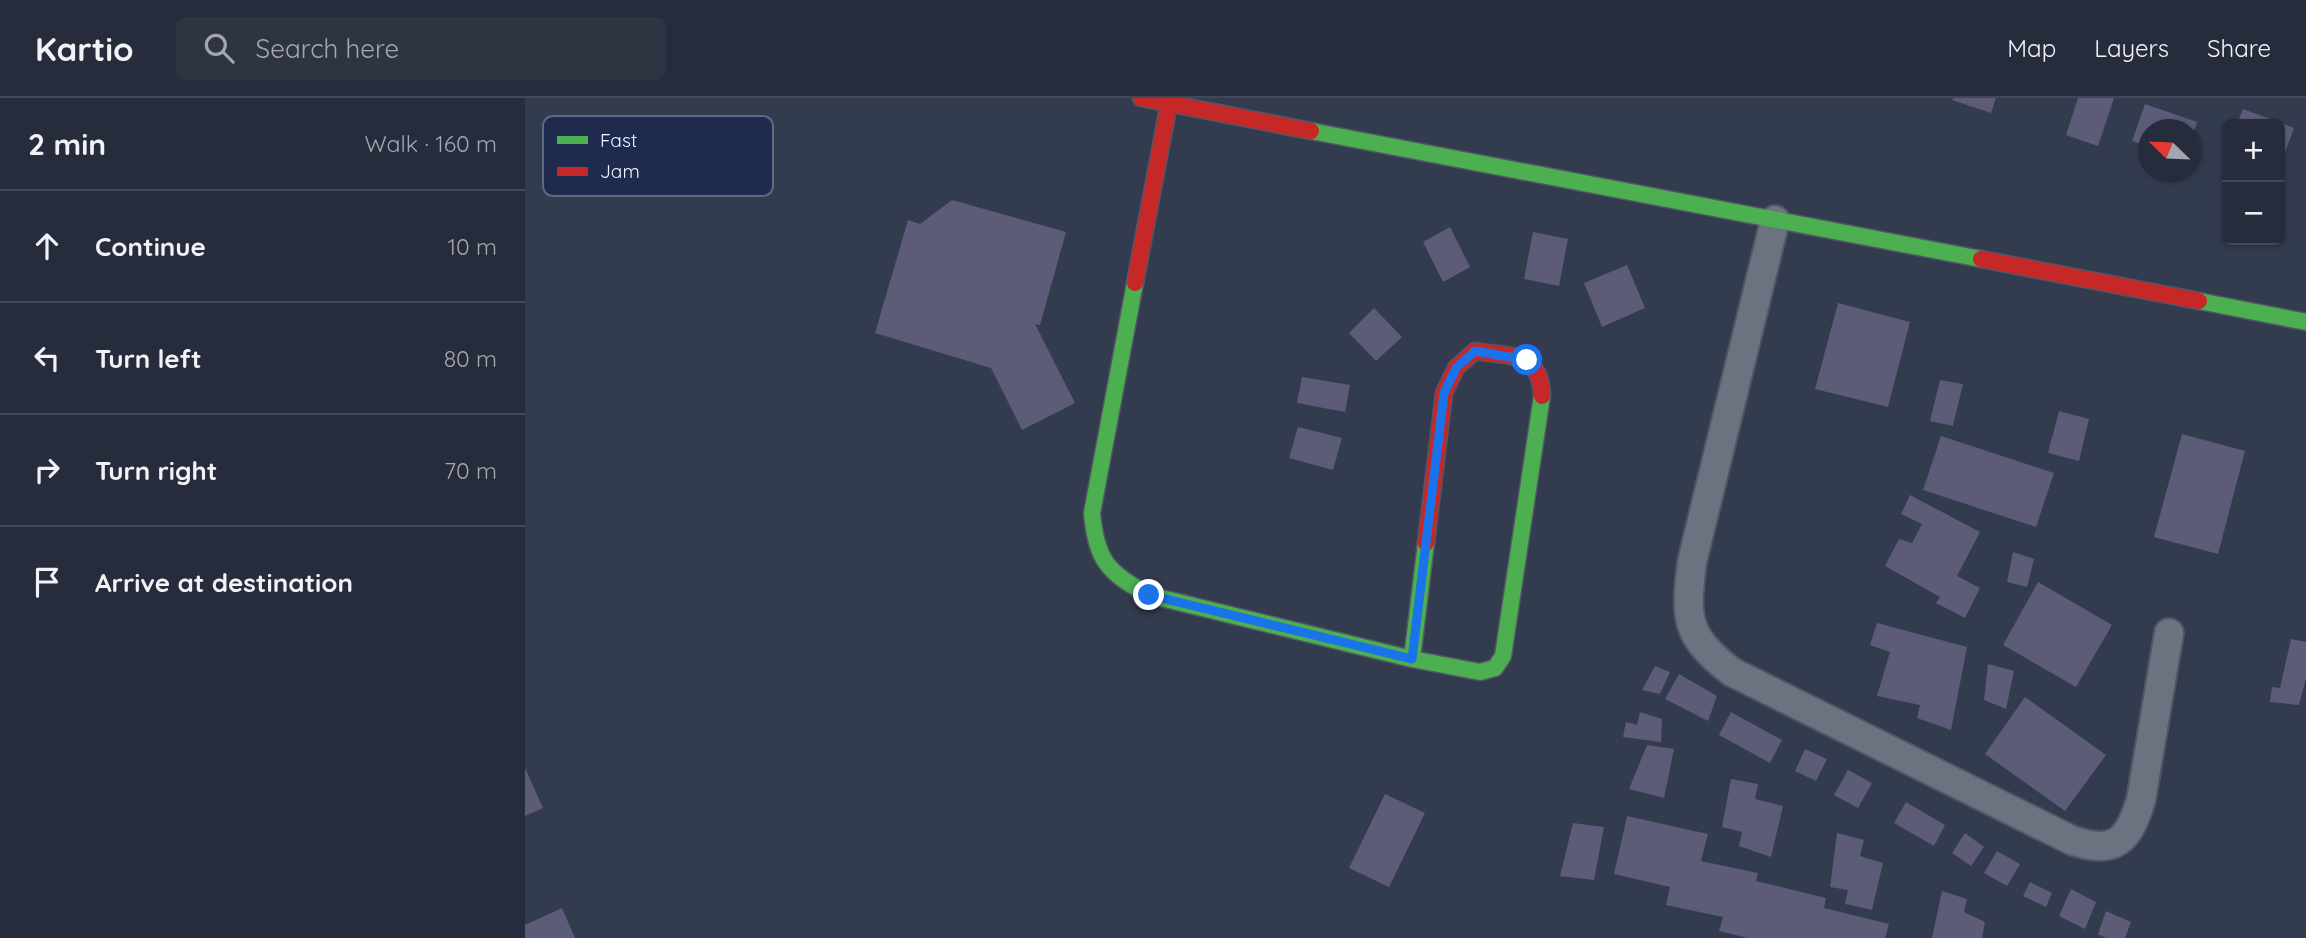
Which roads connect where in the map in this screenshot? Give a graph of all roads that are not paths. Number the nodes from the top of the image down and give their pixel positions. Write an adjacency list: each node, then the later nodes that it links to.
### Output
1 (1141, 98): 2 (street)
2 (1169, 103): 3 (street); 7 (street)
3 (1219, 105): 4 (street)
4 (1775, 220): 5 (street); 6 (street)
5 (2306, 322)
6 (2169, 633)
7 (1412, 659): 7 (street)

